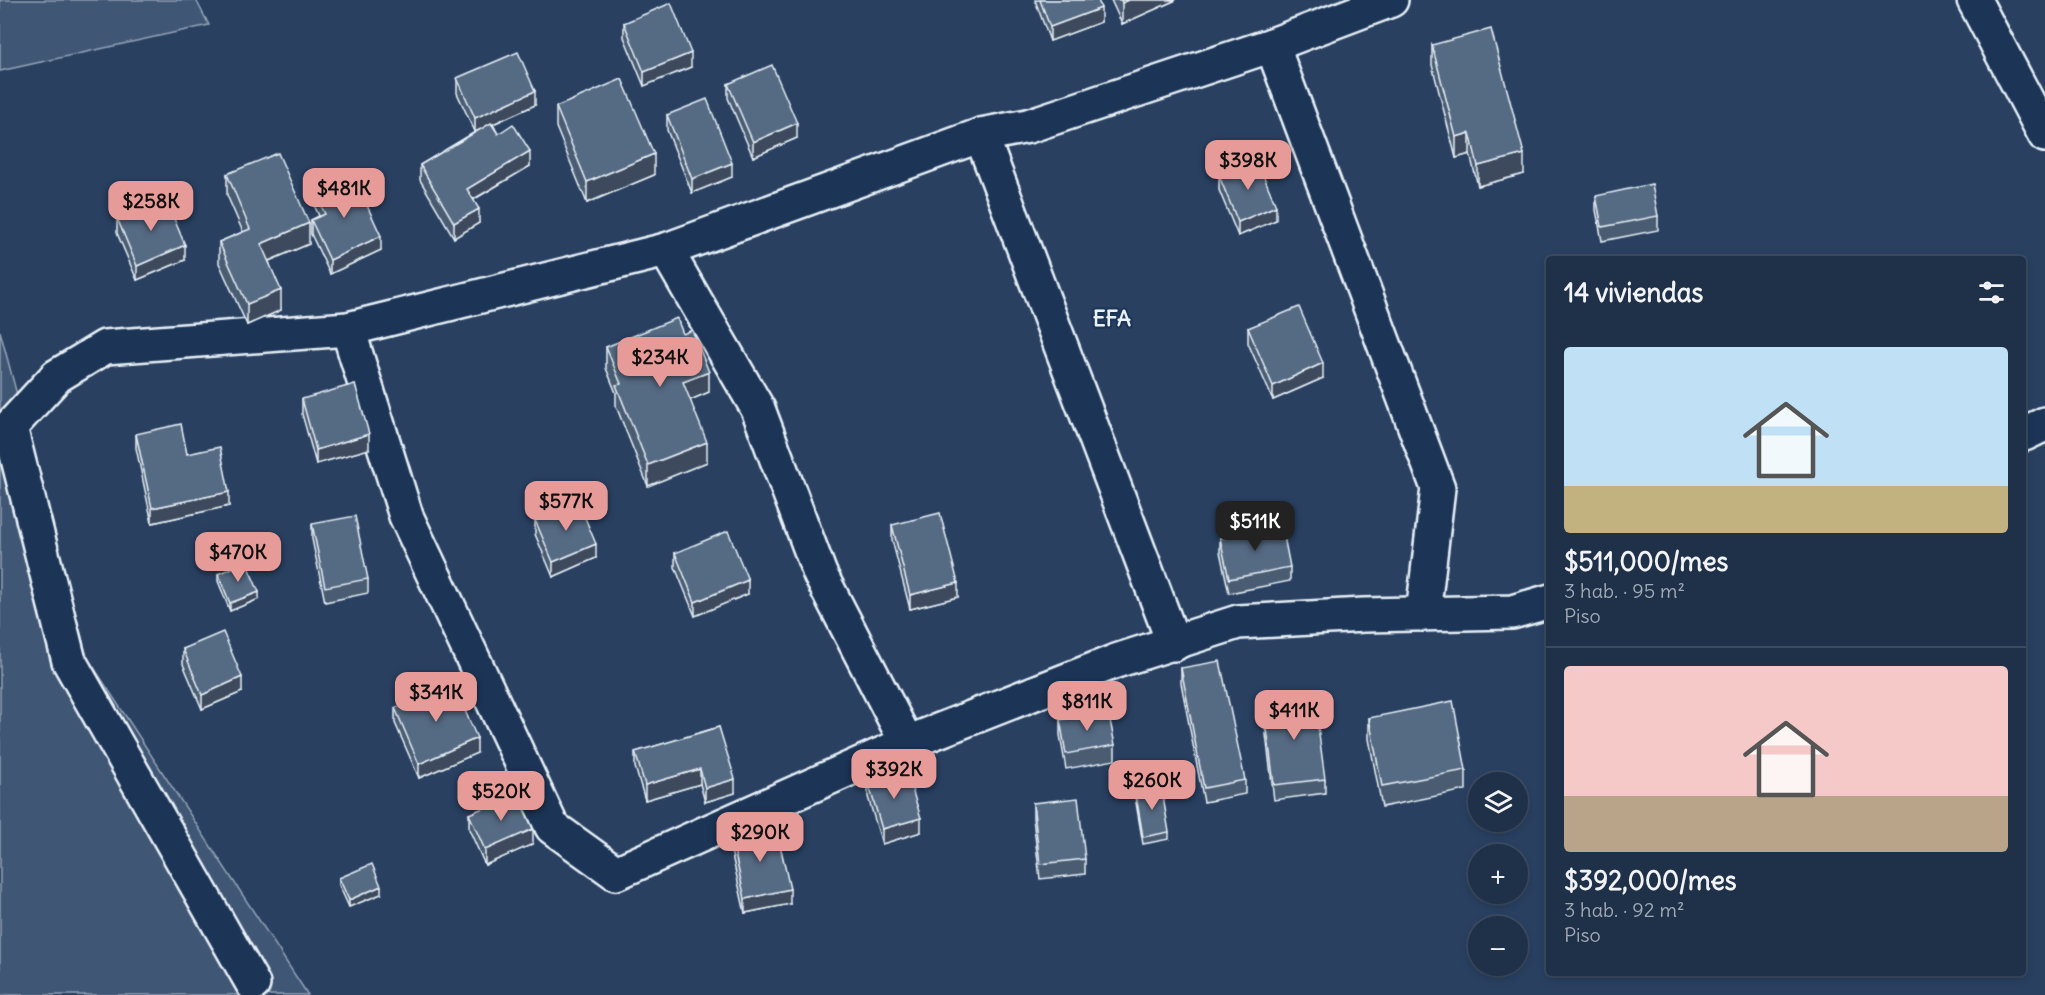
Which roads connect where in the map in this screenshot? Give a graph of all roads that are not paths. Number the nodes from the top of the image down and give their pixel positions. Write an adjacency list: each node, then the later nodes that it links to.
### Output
1 (1391, 0): 3 (street)
2 (1974, 0): 5 (street)
3 (1272, 45): 4 (street); 11 (street)
4 (981, 135): 6 (street); 12 (street)
5 (2045, 135)
6 (666, 250): 7 (street); 13 (street)
7 (348, 328): 13 (street); 14 (street)
8 (2045, 424): 9 (street)
9 (2026, 433)
10 (1546, 602): 11 (street)
11 (1423, 614): 12 (street)
12 (1174, 644): 13 (street)
13 (907, 743)
14 (253, 984)

